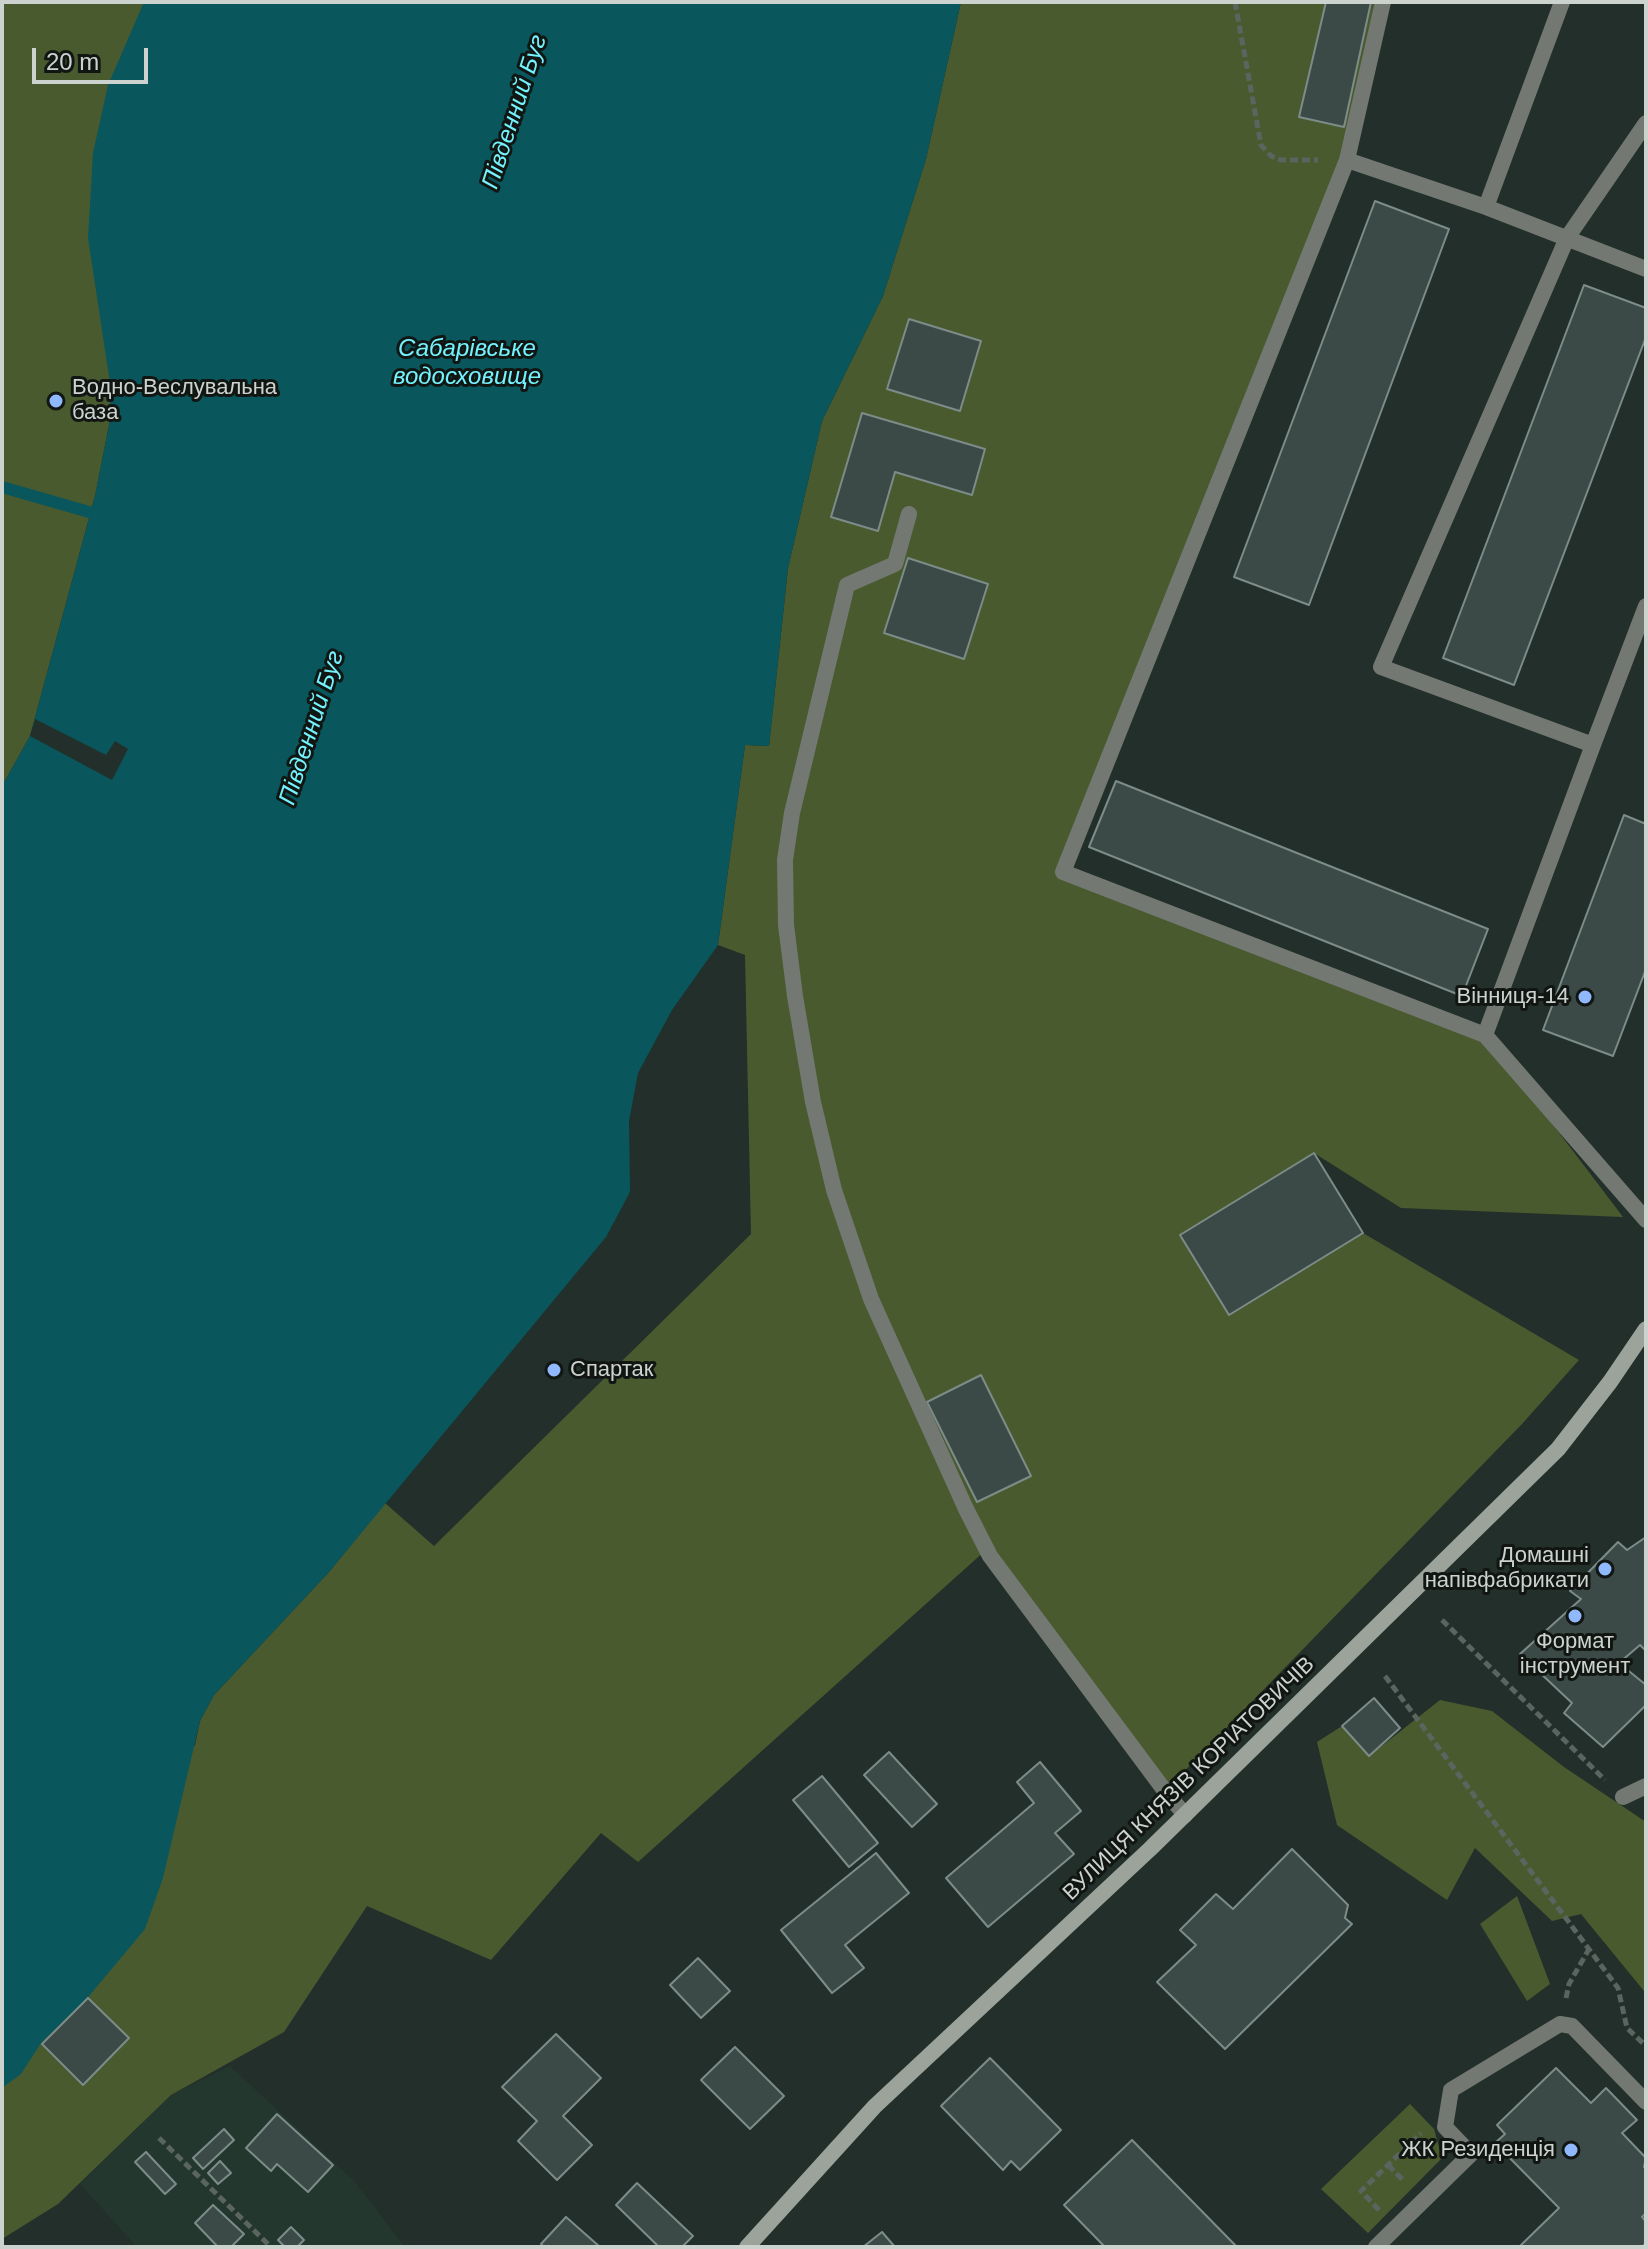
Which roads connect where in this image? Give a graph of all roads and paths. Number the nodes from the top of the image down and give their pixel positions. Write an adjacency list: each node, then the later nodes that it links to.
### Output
1 (1235, 2): 5 (path)
2 (1383, 2): 5 (lane)
3 (1562, 2): 6 (lane)
4 (1646, 123): 7 (lane)
5 (1347, 160): 6 (lane); 12 (lane)
6 (1486, 207): 7 (lane)
7 (1567, 238): 8 (lane); 11 (lane)
8 (1646, 269)
9 (909, 514): 19 (lane)
10 (1646, 606): 11 (lane)
11 (1593, 745): 12 (lane)
12 (1485, 1035): 13 (lane)
13 (1646, 1220)
14 (1646, 1329): 19 (main road, ВУЛИЦЯ КНЯЗІВ КОРІАТОВИЧІВ)
15 (1442, 1620): 18 (path)
16 (1385, 1676): 20 (path)
17 (1646, 1786): 18 (lane)
18 (1623, 1797)
19 (1185, 1815): 28 (main road, ВУЛИЦЯ КНЯЗІВ КОРІАТОВИЧІВ)
20 (1589, 1949): 21 (path); 22 (path)
21 (1560, 2024): 23 (lane); 24 (lane)
22 (1646, 2046)
23 (1646, 2102)
24 (1448, 2108): 26 (lane); 26 (path)
25 (159, 2138): 27 (path)
26 (1396, 2227): 29 (lane)
27 (271, 2247)
28 (747, 2247)
29 (1376, 2247)

